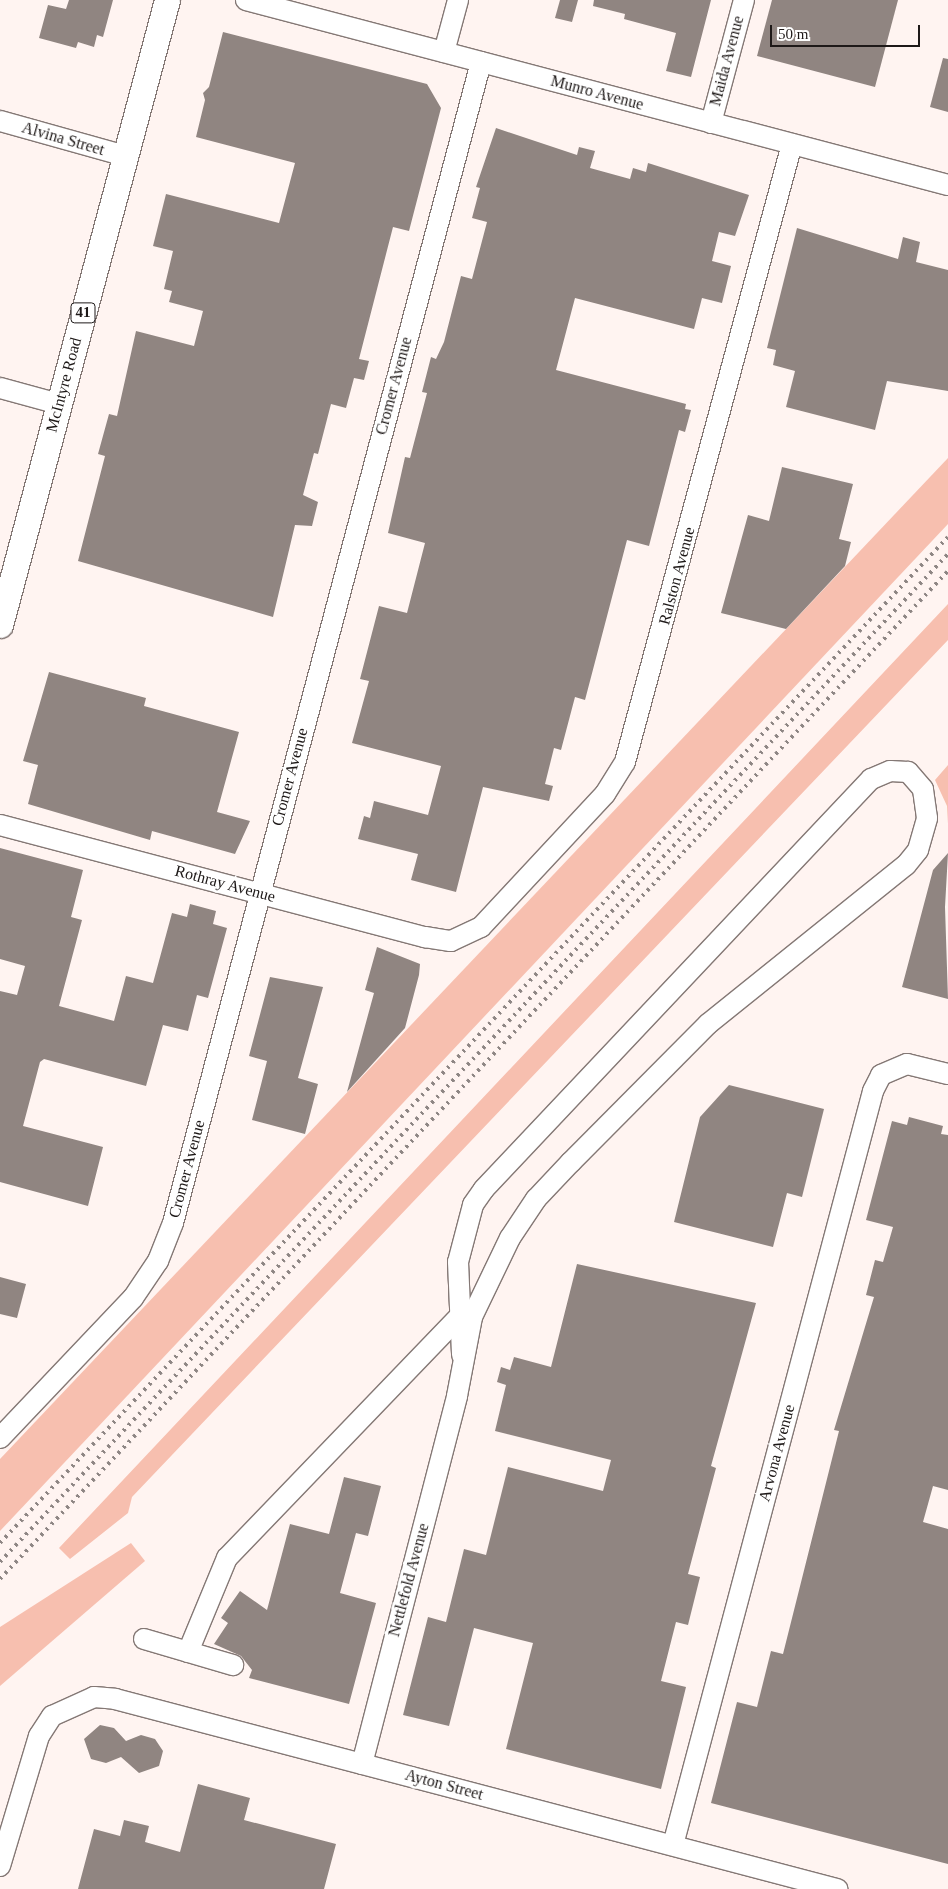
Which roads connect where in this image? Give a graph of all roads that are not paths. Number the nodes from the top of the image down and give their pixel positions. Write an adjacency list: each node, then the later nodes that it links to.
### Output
1 (167, 0): 10 (main road, McIntyre Road / 41)
2 (246, 0): 5 (street, Munro Avenue)
3 (458, 0): 5 (street)
4 (744, 0): 8 (street, Maida Avenue)
5 (444, 52): 6 (street, Munro Avenue)
6 (481, 62): 8 (street, Munro Avenue); 16 (street, Cromer Avenue)
7 (0, 120): 10 (street, Alvina Street)
8 (711, 123): 9 (street, Munro Avenue)
9 (792, 144): 11 (street, Munro Avenue); 17 (street, Ralston Avenue)
10 (125, 156): 13 (main road, McIntyre Road / 41)
11 (948, 185)
12 (0, 388): 13 (street)
13 (59, 404): 14 (main road, McIntyre Road / 41)
14 (0, 625)
15 (0, 825): 16 (street, Rothray Avenue)
16 (260, 893): 17 (street, Rothray Avenue); 20 (street, Cromer Avenue)
17 (451, 941)
18 (948, 1074): 25 (street, Arvona Avenue)
19 (467, 1316): 19 (street, Nettlefold Avenue); 22 (street); 24 (street, Nettlefold Avenue)
20 (0, 1438)
21 (144, 1639): 22 (street)
22 (188, 1652): 23 (street)
23 (233, 1665)
24 (362, 1764): 25 (street, Ayton Street); 26 (street, Ayton Street)
25 (673, 1845): 27 (street, Ayton Street)
26 (0, 1866)
27 (837, 1889)

